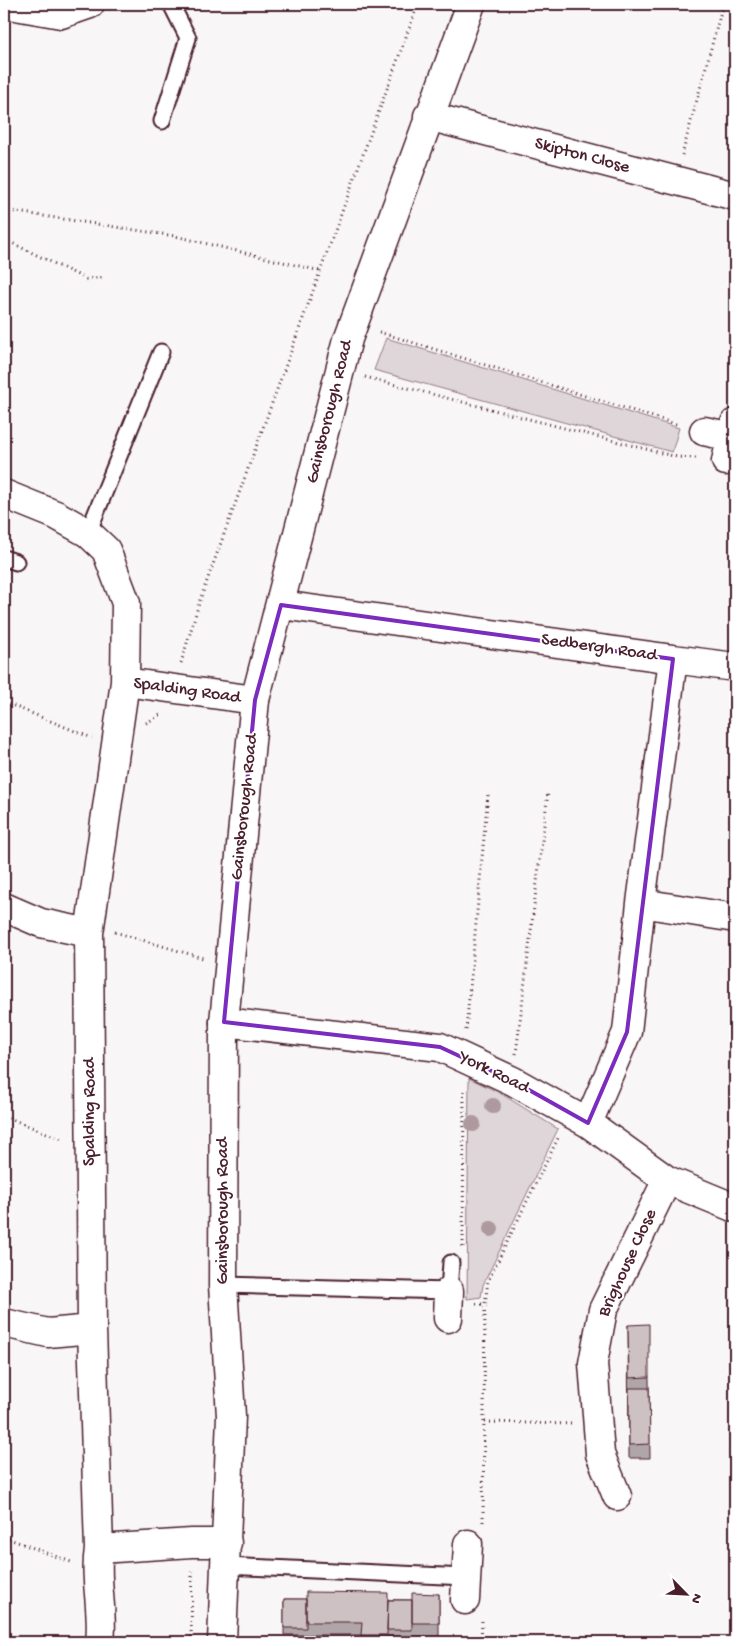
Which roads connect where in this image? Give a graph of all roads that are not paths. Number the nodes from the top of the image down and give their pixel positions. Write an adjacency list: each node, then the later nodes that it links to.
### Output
1 (4, 4): 2 (street)
2 (90, 4)
3 (171, 4): 6 (lane)
4 (471, 4): 5 (street, Gainsborough Road)
5 (428, 116): 7 (street, Skipton Close); 13 (street, Gainsborough Road)
6 (162, 121)
7 (735, 196)
8 (161, 352): 12 (lane)
9 (704, 431): 10 (street)
10 (732, 440)
11 (4, 494): 12 (street)
12 (88, 533): 16 (street)
13 (282, 605): 14 (street, Sedbergh Road); 17 (street, Gainsborough Road)
14 (673, 659): 15 (street); 18 (street, Sedbergh Road)
15 (735, 667)
16 (125, 682): 17 (street, Spalding Road); 21 (street, Spalding Road)
17 (256, 700): 22 (street, Gainsborough Road)
18 (641, 903): 20 (street); 23 (street, Sedbergh Road)
19 (4, 907): 21 (street)
20 (735, 918)
21 (100, 932): 29 (street, Spalding Road)
22 (224, 1022): 23 (street, York Road); 27 (street, Gainsborough Road)
23 (579, 1118): 24 (street, York Road)
24 (667, 1180): 25 (street, York Road); 30 (street, Brighouse Close)
25 (735, 1208)
26 (451, 1263): 27 (lane)
27 (223, 1285): 32 (street, Gainsborough Road)
28 (4, 1323): 29 (street)
29 (92, 1329): 33 (street, Spalding Road)
30 (616, 1496)
31 (475, 1536): 34 (street)
32 (227, 1555): 33 (street); 34 (lane); 36 (street, Gainsborough Road)
33 (98, 1557): 35 (street, Spalding Road)
34 (471, 1597)
35 (100, 1642)
36 (222, 1642)

